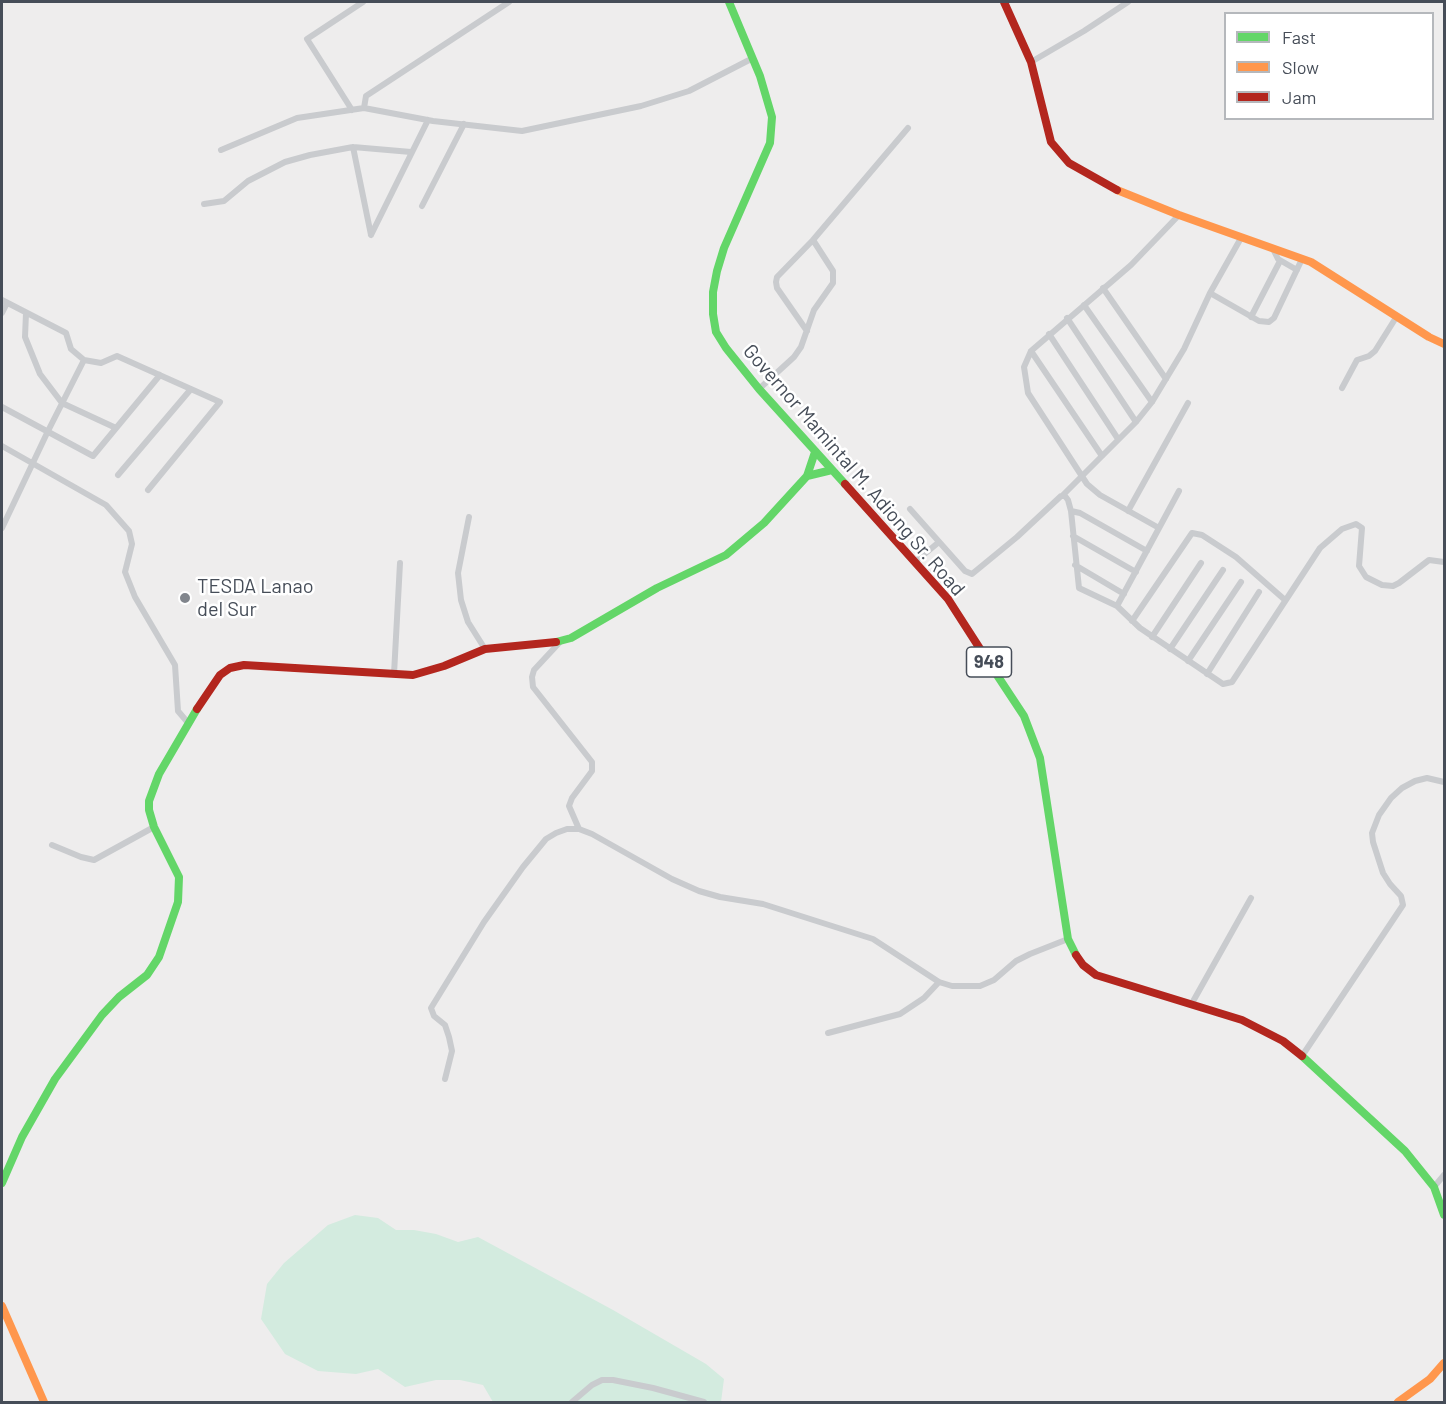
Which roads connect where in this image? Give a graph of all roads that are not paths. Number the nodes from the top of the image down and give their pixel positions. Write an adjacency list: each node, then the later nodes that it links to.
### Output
1 (363, 2): 9 (street)
2 (509, 2): 8 (street)
3 (729, 2): 6 (street, Governor Mamintal M. Adiong Sr. Road / 948)
4 (1004, 2): 7 (street)
5 (1128, 2): 7 (street)
6 (753, 58): 11 (street); 43 (street, Governor Mamintal M. Adiong Sr. Road / 948)
7 (1031, 62): 18 (street)
8 (364, 108): 9 (street); 10 (street)
9 (352, 110): 14 (street)
10 (428, 120): 11 (street); 15 (street)
11 (464, 124): 17 (street)
12 (908, 128): 20 (street)
13 (353, 147): 15 (street); 15 (street); 16 (street)
14 (221, 150)
15 (411, 152)
16 (204, 204)
17 (422, 206)
18 (1179, 215): 19 (street); 25 (street)
19 (1241, 238): 21 (street); 26 (street)
20 (813, 240): 34 (street); 34 (street)
21 (1273, 249): 22 (street); 23 (street)
22 (1302, 259): 24 (street); 31 (street)
23 (1280, 261): 24 (street); 32 (street)
24 (1297, 270): 32 (street)
25 (1103, 288): 28 (street); 40 (street)
26 (1210, 293): 32 (street); 40 (street)
27 (4, 301): 29 (street); 30 (street)
28 (1084, 305): 33 (street); 44 (street)
29 (2, 313)
30 (26, 313): 38 (street); 45 (street)
31 (1396, 316): 36 (street); 41 (street)
32 (1251, 317)
33 (1067, 318): 35 (street); 48 (street)
34 (807, 332): 43 (street)
35 (1049, 334): 37 (street); 51 (street)
36 (1444, 344)
37 (1031, 351): 54 (street); 58 (street)
38 (84, 360): 39 (street); 45 (street)
39 (160, 375): 42 (street); 49 (street)
40 (1166, 380): 44 (street)
41 (1342, 388)
42 (190, 389): 57 (street); 60 (street)
43 (759, 389): 53 (street, Governor Mamintal M. Adiong Sr. Road / 948)
44 (1152, 402): 48 (street)
45 (62, 403): 49 (street); 50 (street)
46 (1188, 403): 65 (street)
47 (2, 407): 50 (street)
48 (1136, 422): 51 (street)
49 (116, 428): 50 (street)
50 (48, 431): 55 (street)
51 (1118, 439): 54 (street)
52 (2, 446): 55 (street)
53 (815, 452): 56 (street, Governor Mamintal M. Adiong Sr. Road / 948); 59 (street)
54 (1101, 456): 58 (street)
55 (33, 464): 67 (street); 92 (street)
56 (832, 470): 59 (street); 72 (street, Governor Mamintal M. Adiong Sr. Road / 948)
57 (118, 475)
58 (1081, 475): 62 (street); 65 (street)
59 (807, 476): 86 (street)
60 (148, 490)
61 (1179, 490): 68 (street)
62 (1063, 495): 64 (street); 70 (street)
63 (910, 509): 70 (street)
64 (1071, 511): 69 (street); 71 (street)
65 (1128, 511): 68 (street)
66 (469, 517): 87 (street)
67 (2, 528)
68 (1159, 528): 71 (street)
69 (1073, 536): 76 (street); 78 (street)
70 (939, 542): 72 (street)
71 (1147, 551): 78 (street)
72 (916, 561): 98 (street, Governor Mamintal M. Adiong Sr. Road / 948)
73 (1201, 562): 85 (street)
74 (1444, 562): 82 (street)
75 (400, 563): 90 (street)
76 (1075, 565): 81 (street); 83 (street)
77 (1223, 570): 88 (street)
78 (1136, 572): 81 (street)
79 (1241, 582): 89 (street)
80 (1259, 592): 91 (street)
81 (1124, 594): 83 (street)
82 (1285, 600): 84 (street); 91 (street)
83 (1117, 606): 84 (street)
84 (1132, 621): 85 (street)
85 (1152, 637): 88 (street)
86 (560, 642): 87 (street); 95 (street)
87 (485, 649): 90 (street)
88 (1170, 649): 89 (street)
89 (1188, 661): 91 (street)
90 (394, 674): 92 (street)
91 (1207, 674)
92 (189, 724): 94 (street)
93 (1444, 782): 102 (street)
94 (154, 827): 96 (street); 105 (street)
95 (579, 830): 99 (street); 103 (street)
96 (52, 845)
97 (1251, 898): 100 (street)
98 (1068, 939): 99 (street); 100 (street, Governor Mamintal M. Adiong Sr. Road / 948)
99 (939, 982): 101 (street)
100 (1191, 1005): 102 (street, Governor Mamintal M. Adiong Sr. Road / 948)
101 (828, 1033)
102 (1302, 1056): 106 (street, Governor Mamintal M. Adiong Sr. Road / 948)
103 (445, 1079)
104 (1444, 1175): 106 (street)
105 (2, 1183)
106 (1434, 1187): 107 (street, Governor Mamintal M. Adiong Sr. Road / 948)
107 (1444, 1215)
108 (2, 1306): 110 (street)
109 (1444, 1363): 113 (street)
110 (45, 1402)
111 (572, 1402): 112 (street)
112 (704, 1402)
113 (1398, 1402)

